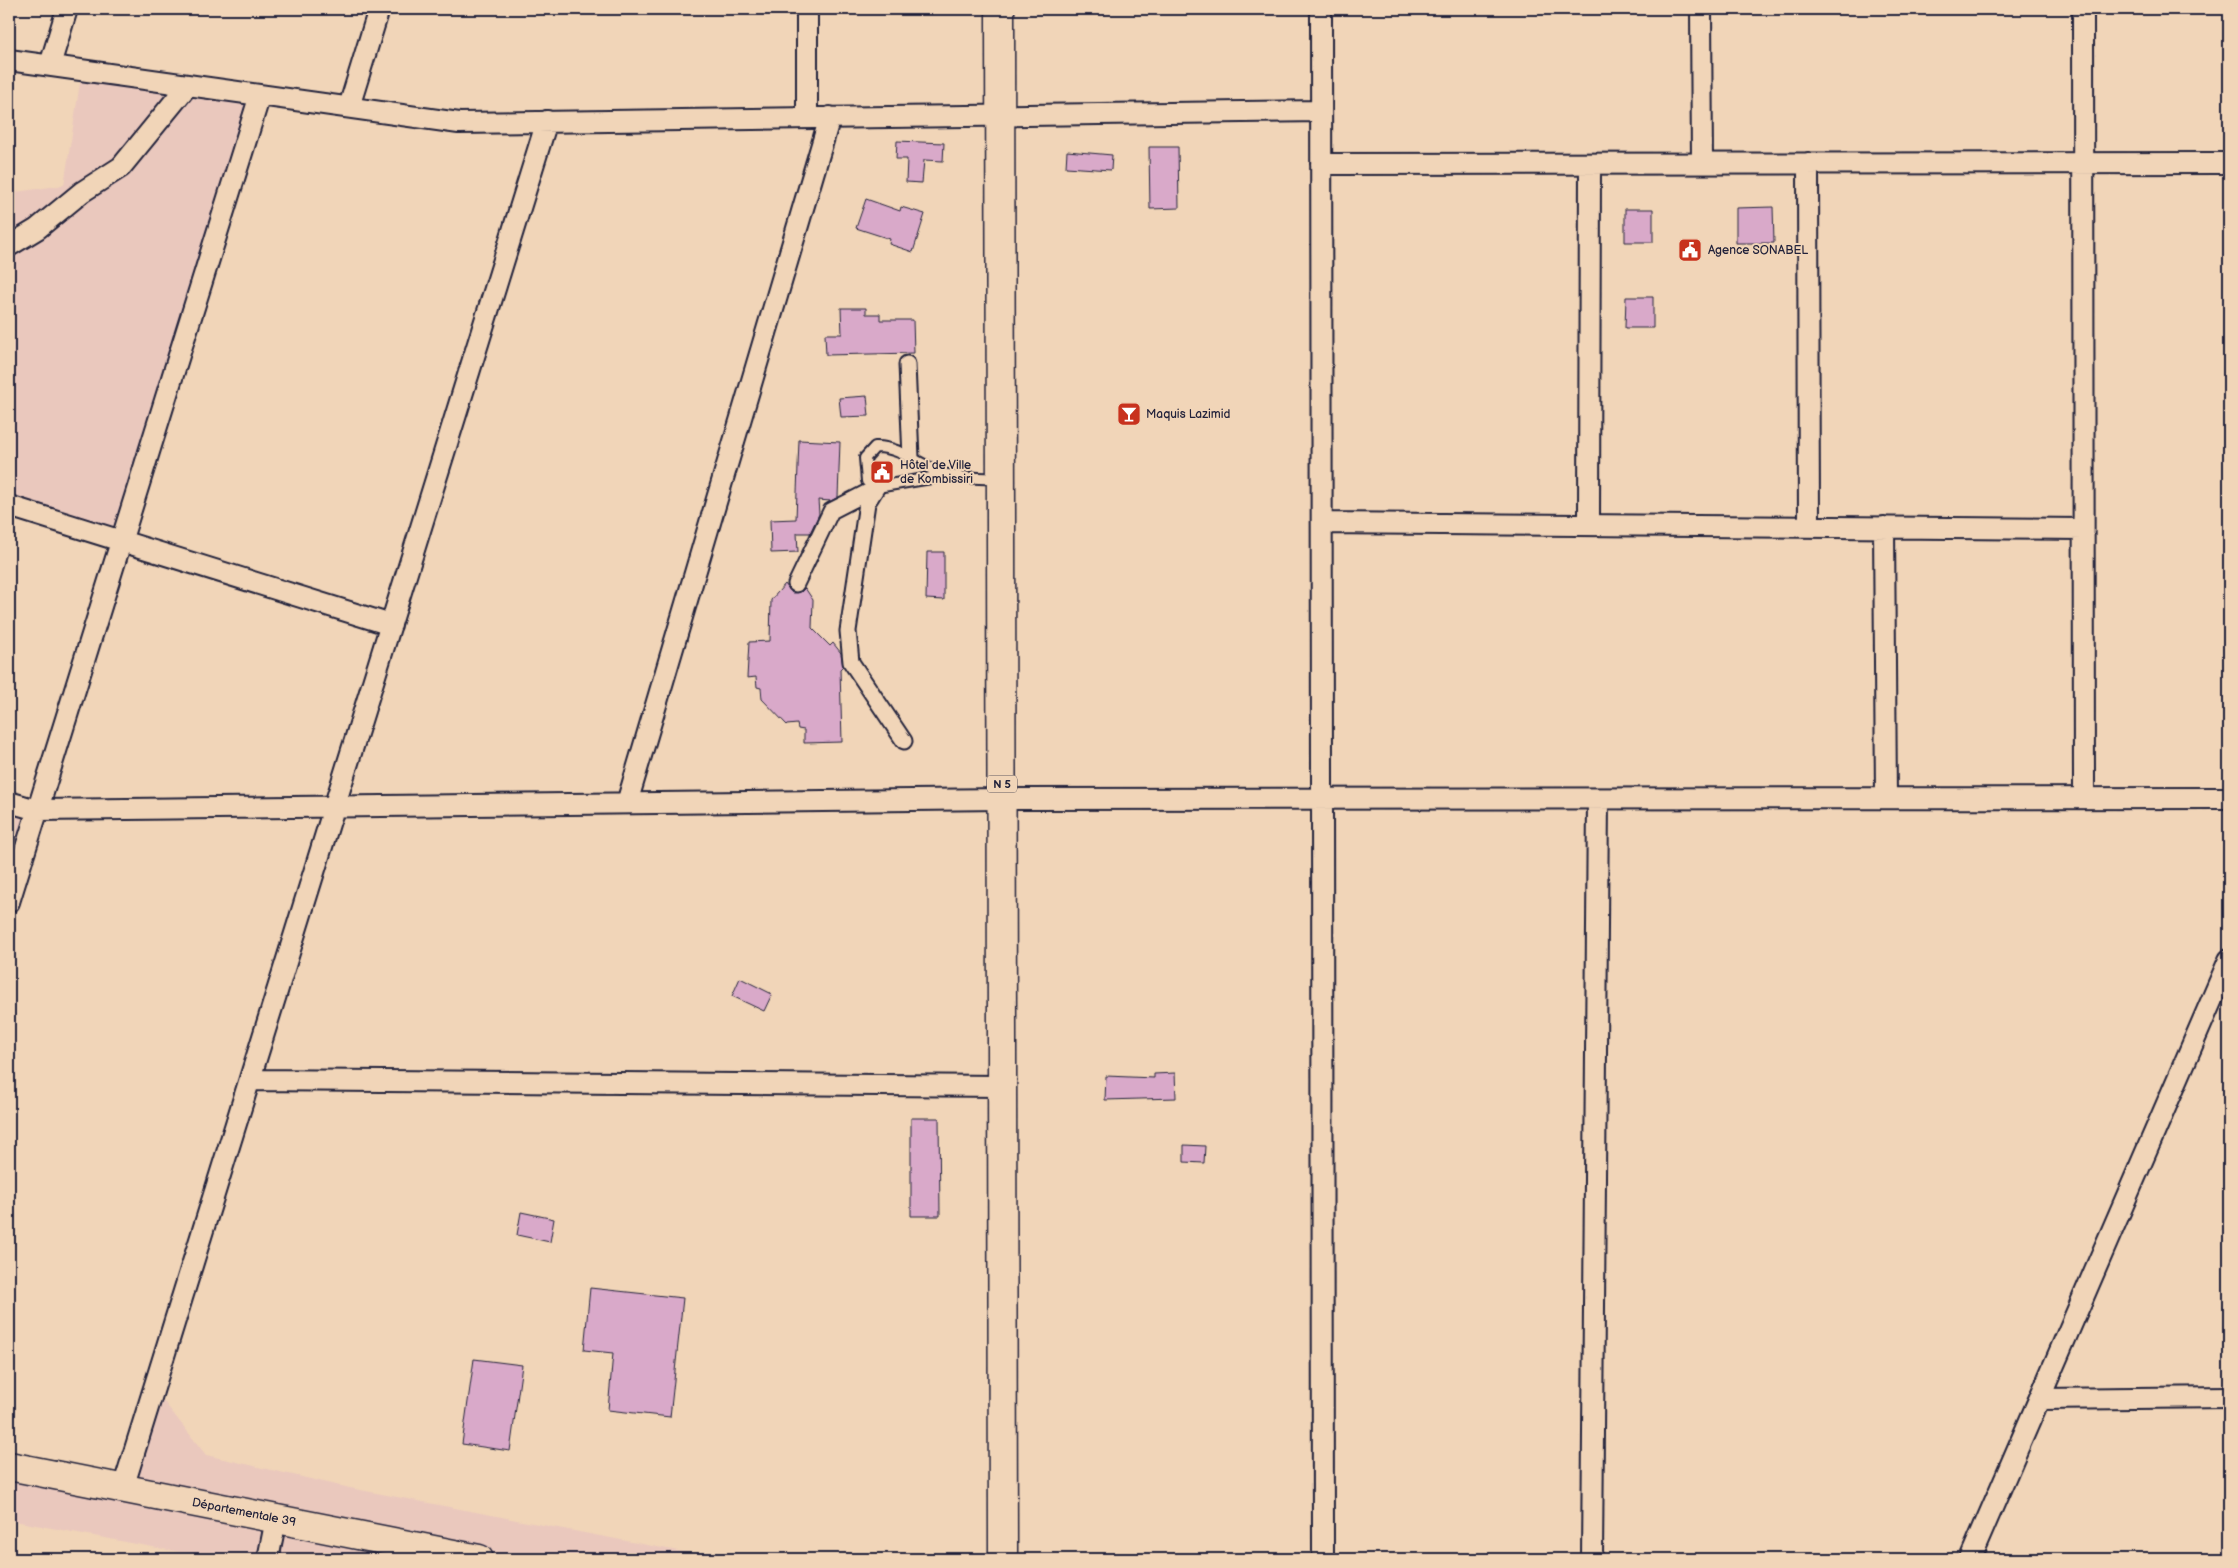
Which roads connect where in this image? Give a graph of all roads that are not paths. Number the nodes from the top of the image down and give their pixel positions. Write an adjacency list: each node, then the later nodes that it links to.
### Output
1 (67, 9): 9 (street)
2 (379, 9): 12 (street)
3 (806, 9): 15 (street)
4 (1000, 9): 14 (main road, N 5)
5 (1321, 9): 13 (street)
6 (1701, 9): 23 (street)
7 (2083, 9): 19 (street)
8 (9, 60): 9 (street)
9 (50, 65): 10 (street)
10 (188, 85): 11 (street); 24 (street)
11 (260, 95): 12 (street); 36 (street)
12 (349, 107): 17 (street)
13 (1321, 111): 14 (street); 21 (street)
14 (1000, 115): 16 (street); 28 (main road, N 5)
15 (807, 118): 16 (street); 17 (street)
16 (830, 118): 47 (street)
17 (547, 122): 38 (street)
18 (1808, 163): 19 (street); 23 (street); 33 (street)
19 (2083, 163): 20 (street); 35 (street)
20 (2229, 163)
21 (1321, 164): 22 (street); 31 (street)
22 (1590, 164): 23 (street); 32 (street)
23 (1702, 164)
24 (9, 246)
25 (907, 364): 26 (street)
26 (911, 458): 27 (lane); 29 (lane)
27 (949, 475): 28 (lane); 29 (lane)
28 (1001, 479): 44 (main road, N 5)
29 (877, 487): 37 (street); 39 (street)
30 (9, 506): 36 (street)
31 (1322, 523): 32 (street); 45 (street)
32 (1589, 525): 33 (street)
33 (1809, 527): 34 (street)
34 (1884, 527): 35 (street); 41 (street)
35 (2083, 529): 42 (street)
36 (121, 541): 38 (street); 49 (street)
37 (796, 584)
38 (391, 625): 48 (street)
39 (904, 740)
40 (1598, 798): 41 (street); 45 (street); 63 (street)
41 (1886, 798): 42 (street)
42 (2084, 798): 43 (street)
43 (2229, 798)
44 (1002, 799): 45 (street); 47 (street); 53 (main road, N 5)
45 (1322, 799): 62 (street)
46 (9, 802): 49 (street)
47 (628, 803): 48 (street)
48 (335, 807): 49 (street); 52 (street)
49 (37, 810): 50 (street)
50 (9, 902)
51 (2229, 960): 55 (street)
52 (250, 1080): 53 (street); 57 (street)
53 (1002, 1086): 61 (main road, N 5)
54 (2229, 1397): 55 (street)
55 (2040, 1398): 64 (street)
56 (9, 1466): 57 (main road, Départementale 39)
57 (123, 1488): 58 (main road, Départementale 39)
58 (276, 1519): 59 (street); 60 (main road, Départementale 39)
59 (268, 1559)
60 (479, 1559)
61 (1003, 1559)
62 (1323, 1559)
63 (1592, 1559)
64 (1970, 1559)

